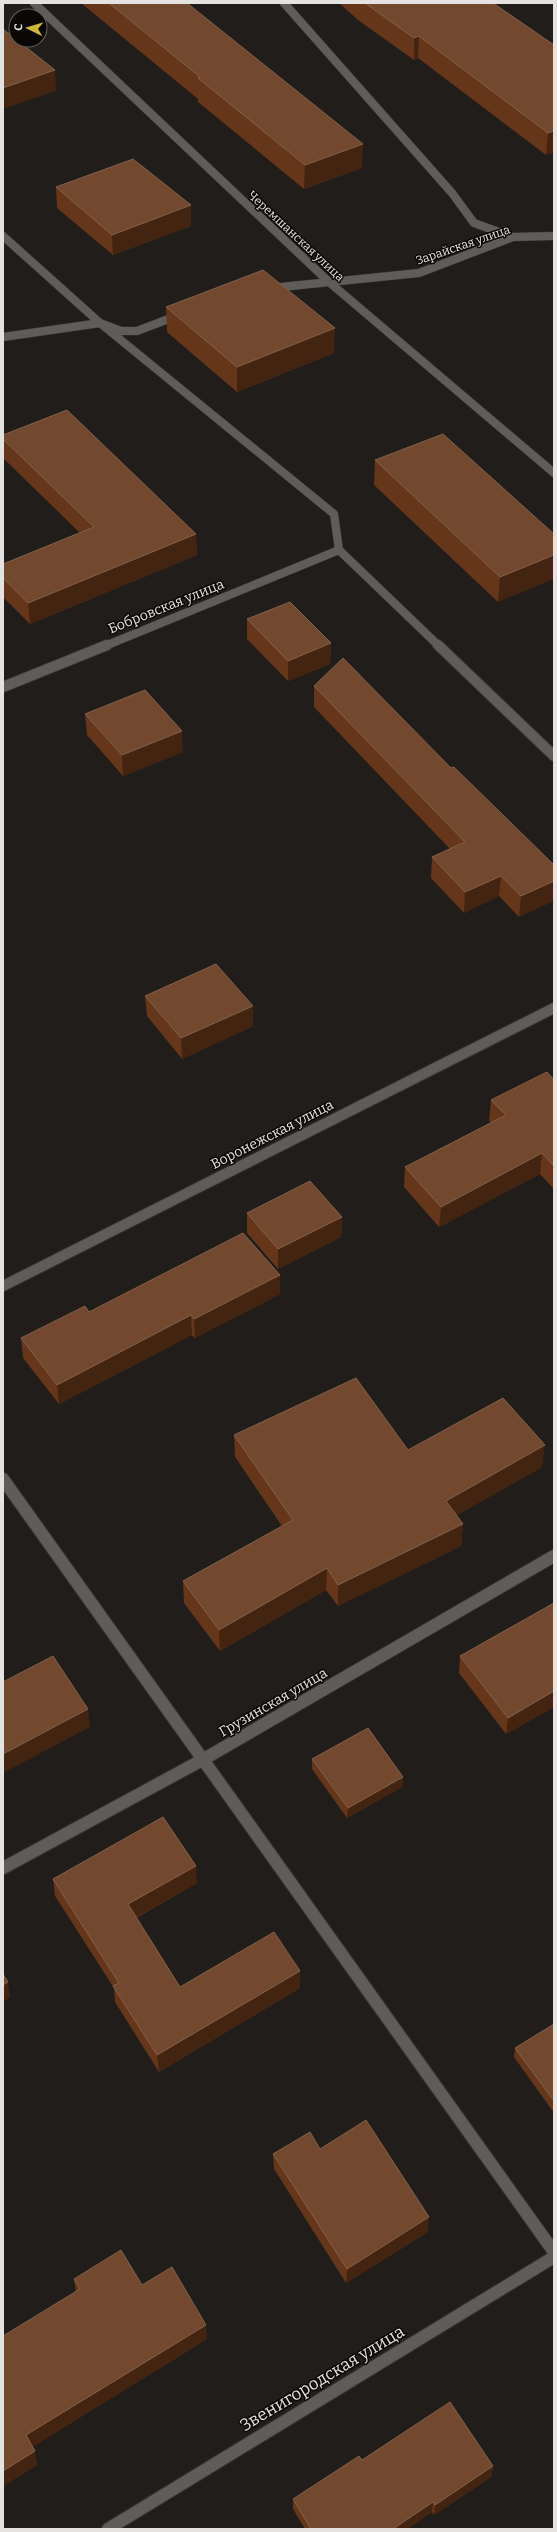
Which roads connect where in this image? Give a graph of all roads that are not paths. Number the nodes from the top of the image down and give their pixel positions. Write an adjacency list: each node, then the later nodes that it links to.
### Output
1 (34, 3): 6 (street, Черемшанская улица)
2 (284, 3): 5 (street)
3 (3, 236): 9 (street)
4 (554, 236): 5 (street, Зарайская улица)
5 (513, 237): 6 (street, Зарайская улица)
6 (329, 282): 7 (street, Зарайская улица); 11 (street, Черемшанская улица)
7 (262, 289)
8 (189, 311): 9 (street)
9 (100, 323): 10 (street); 12 (street)
10 (3, 338)
11 (554, 472)
12 (339, 550): 13 (street, Бобровская улица); 14 (street)
13 (3, 687)
14 (554, 756)
15 (554, 1008): 16 (street, Воронежская улица)
16 (3, 1286)
17 (3, 1479): 19 (street)
18 (554, 1556): 19 (street, Грузинская улица)
19 (204, 1759): 20 (street, Грузинская улица); 21 (street)
20 (3, 1868)
21 (554, 2252)
22 (554, 2257): 23 (street, Звенигородская улица)
23 (108, 2529)

